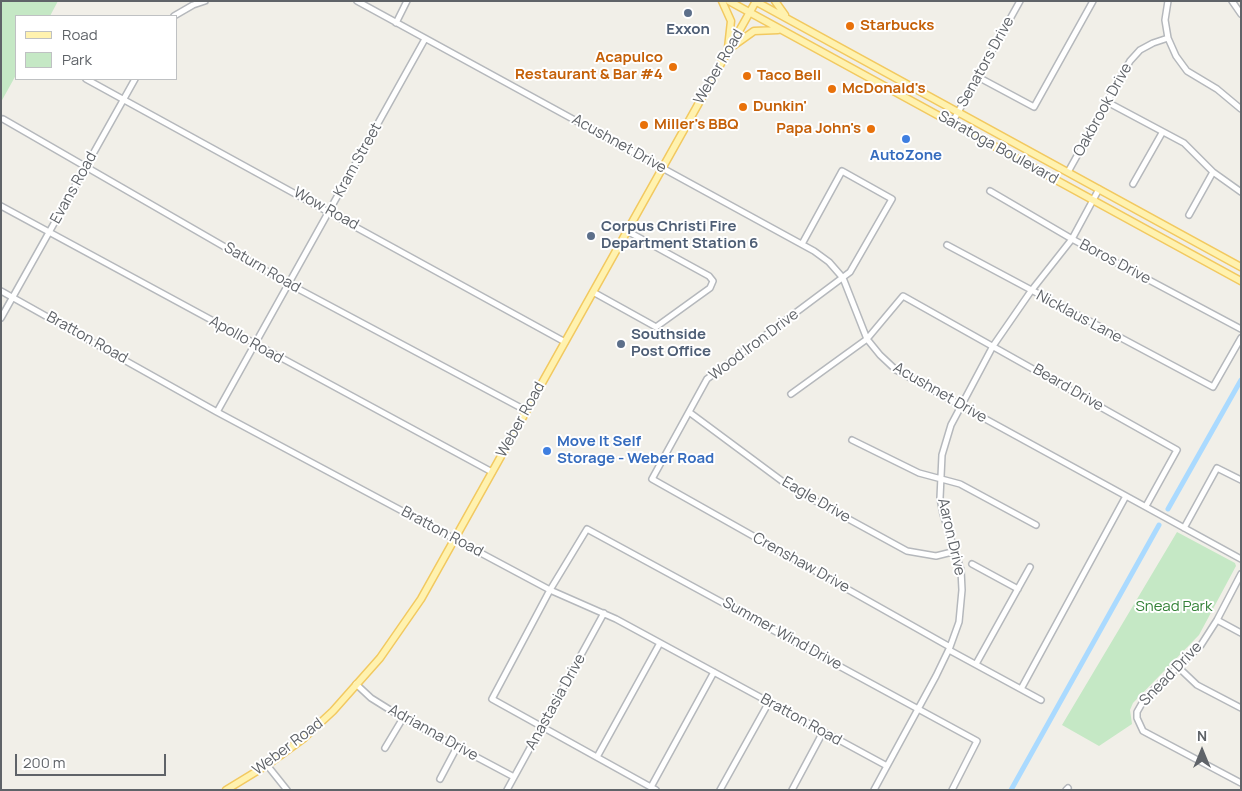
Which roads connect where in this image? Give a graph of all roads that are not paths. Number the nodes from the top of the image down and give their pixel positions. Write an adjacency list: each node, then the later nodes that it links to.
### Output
1 (205, 1): 14 (street)
2 (358, 1): 16 (street, Acushnet Drive)
3 (407, 1): 16 (street)
4 (722, 1): 20 (main road)
5 (729, 1): 12 (main road, Saratoga Boulevard)
6 (756, 1): 12 (main road, Weber Road); 15 (main road, Saratoga Boulevard)
7 (775, 1): 15 (main road)
8 (1020, 1): 21 (street, Senators Drive)
9 (1093, 1): 21 (street)
10 (1168, 1): 18 (street)
11 (1232, 1): 13 (street)
12 (750, 13): 17 (main road, Saratoga Boulevard); 20 (main road, Weber Road)
13 (1241, 14)
14 (176, 15)
15 (789, 20): 27 (main road, Saratoga Boulevard)
16 (396, 23): 19 (street, Acushnet Drive)
17 (783, 31): 20 (main road); 29 (main road, Saratoga Boulevard)
18 (1168, 38): 25 (street, Oakbrook Drive); 26 (street)
19 (425, 39): 32 (street, Acushnet Drive); 41 (street, Kram Street)
20 (728, 50): 32 (main road, Weber Road)
21 (978, 77): 27 (street, Senators Drive)
22 (88, 80): 24 (street, Wow Road)
23 (134, 80): 24 (street, Evans Road)
24 (123, 99): 31 (street, Evans Road); 41 (street, Wow Road)
25 (1109, 103): 30 (street); 33 (street, Oakbrook Drive)
26 (1241, 109)
27 (958, 112): 29 (street, Senators Drive); 33 (main road, Saratoga Boulevard)
28 (4, 119): 31 (street, Saturn Road)
29 (952, 123): 39 (main road, Saratoga Boulevard)
30 (1162, 133): 34 (street); 35 (street)
31 (87, 166): 43 (street, Evans Road); 51 (street, Saturn Road)
32 (661, 168): 44 (main road, Weber Road); 46 (street, Acushnet Drive)
33 (1068, 172): 36 (main road, Saratoga Boulevard)
34 (1213, 172): 38 (street); 42 (street)
35 (1133, 184)
36 (1099, 188): 39 (street, Aaron Drive); 48 (main road, Saratoga Boulevard)
37 (990, 191): 45 (street, Boros Drive)
38 (1241, 192)
39 (1092, 200): 45 (street, Aaron Drive); 50 (main road, Saratoga Boulevard)
40 (1, 206): 43 (street, Apollo Road)
41 (329, 211): 51 (street, Kram Street); 60 (street, Wow Road)
42 (1189, 215)
43 (50, 231): 55 (street, Evans Road); 61 (street, Apollo Road)
44 (627, 231): 54 (main road, Weber Road); 54 (street)
45 (1072, 239): 53 (street, Aaron Drive); 57 (street, Boros Drive)
46 (802, 244): 49 (street, Acushnet Drive); 49 (street, Wood Iron Drive)
47 (946, 245): 53 (street, Nicklaus Lane)
48 (1241, 267)
49 (843, 278): 58 (street, Acushnet Drive); 67 (street, Wood Iron Drive)
50 (1241, 281)
51 (290, 284): 61 (street, Kram Street); 65 (street, Saturn Road)
52 (1, 291): 55 (street, Bratton Road)
53 (1031, 291): 59 (street, Nicklaus Lane); 62 (street, Aaron Drive)
54 (593, 292): 60 (main road, Weber Road)
55 (14, 298): 56 (street, Evans Road); 66 (street, Bratton Road)
56 (1, 318)
57 (1241, 329)
58 (867, 338): 62 (street, Beard Drive); 63 (street); 64 (street, Acushnet Drive)
59 (1241, 338)
60 (565, 342): 65 (main road, Weber Road)
61 (255, 346): 66 (street, Kram Street); 69 (street, Apollo Road)
62 (993, 346): 64 (street, Aaron Drive); 74 (street, Beard Drive)
63 (791, 394)
64 (960, 406): 71 (street, Aaron Drive); 73 (street, Acushnet Drive)
65 (525, 410): 69 (main road, Weber Road)
66 (218, 412): 77 (street, Bratton Road)
67 (689, 412): 70 (street, Wood Iron Drive); 78 (street, Eagle Drive)
68 (852, 440): 71 (street)
69 (492, 472): 77 (main road, Weber Road)
70 (652, 478): 89 (street, Crenshaw Drive)
71 (940, 479): 75 (street); 78 (street, Aaron Drive)
72 (1241, 480): 76 (street)
73 (1126, 496): 74 (street, Acushnet Drive); 94 (street)
74 (1146, 506): 76 (street, Acushnet Drive)
75 (1036, 525)
76 (1184, 528): 79 (street, Acushnet Drive)
77 (455, 538): 84 (street, Bratton Road); 93 (main road, Weber Road)
78 (956, 551): 89 (street, Aaron Drive)
79 (1241, 559)
80 (972, 564): 83 (street)
81 (1030, 567): 83 (street)
82 (1241, 574): 86 (street, Snead Drive)
83 (1018, 589): 90 (street)
84 (550, 590): 85 (street, Bratton Road); 98 (street, Summer Wind Drive); 100 (street)
85 (604, 613): 88 (street, Bratton Road); 100 (street, Anastasia Drive)
86 (1217, 620): 87 (street); 91 (street, Snead Drive)
87 (1241, 633)
88 (660, 643): 92 (street, Bratton Road); 104 (street)
89 (950, 648): 90 (street, Crenshaw Drive); 98 (street, Aaron Drive)
90 (976, 664): 94 (street, Crenshaw Drive)
91 (1178, 667): 97 (street); 109 (street, Snead Drive)
92 (714, 672): 96 (street, Bratton Road); 110 (street)
93 (356, 684): 99 (street, Adrianna Drive); 105 (main road, Weber Road)
94 (1021, 689): 95 (street, Crenshaw Drive)
95 (1041, 700)
96 (769, 702): 101 (street, Bratton Road); 114 (street)
97 (1241, 708)
98 (918, 709): 106 (street, Aaron Drive); 117 (street, Summer Wind Drive)
99 (403, 718): 102 (street, Adrianna Drive); 103 (street)
100 (542, 727): 104 (street); 107 (street, Anastasia Drive)
101 (823, 732): 106 (street, Bratton Road); 115 (street)
102 (457, 747): 107 (street, Adrianna Drive); 108 (street)
103 (385, 748)
104 (597, 757): 110 (street)
105 (267, 766): 111 (main road, Weber Road); 112 (street)
106 (887, 766): 116 (street, Aaron Drive)
107 (514, 777): 113 (street, Anastasia Drive)
108 (440, 779)
109 (1241, 783)
110 (654, 788)
111 (226, 790)
112 (287, 790)
113 (508, 790)
114 (720, 790)
115 (792, 790)
116 (874, 790)
117 (952, 790)

